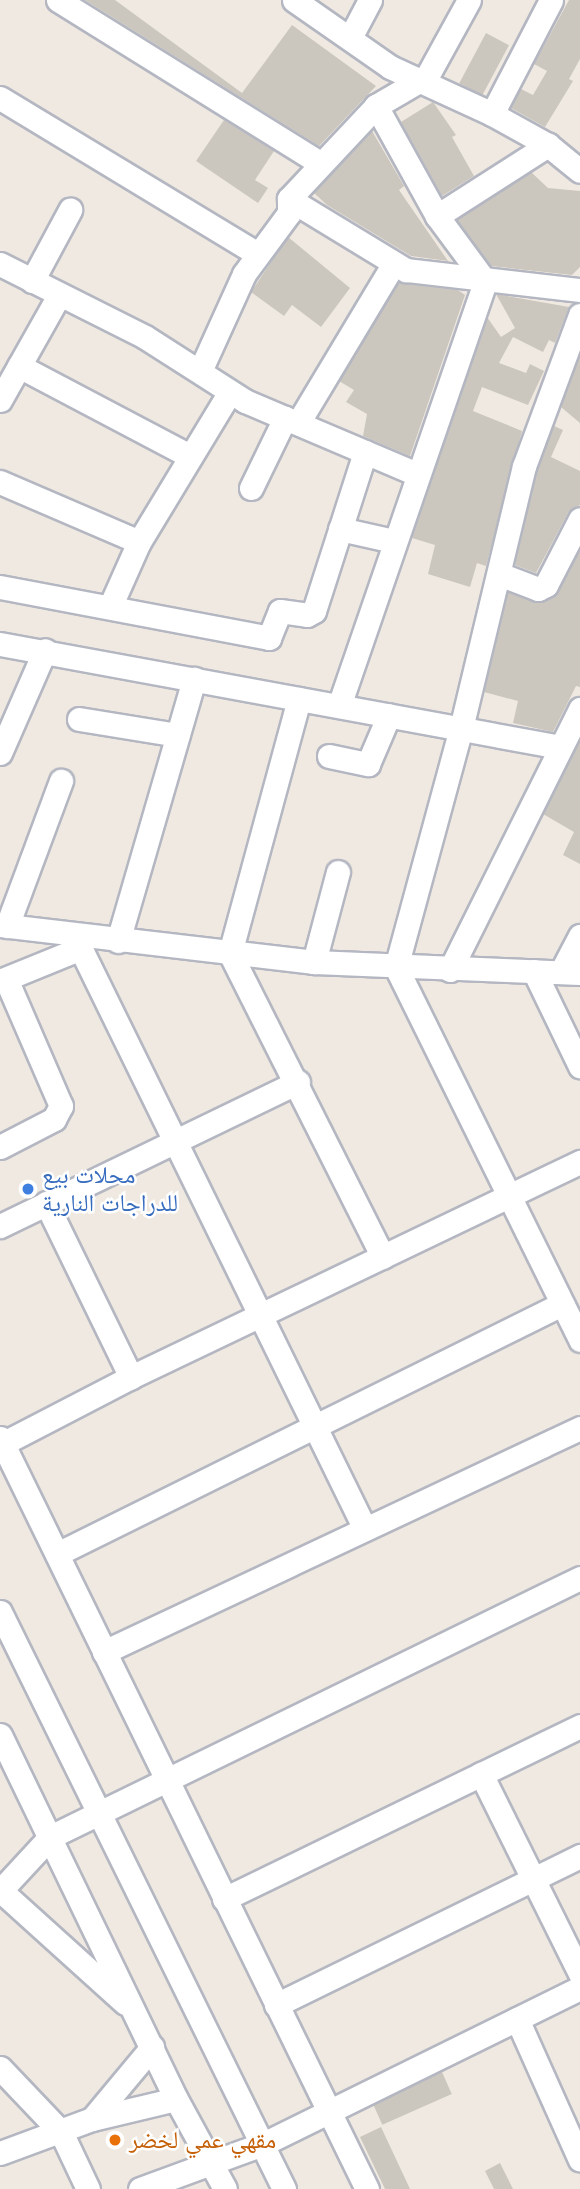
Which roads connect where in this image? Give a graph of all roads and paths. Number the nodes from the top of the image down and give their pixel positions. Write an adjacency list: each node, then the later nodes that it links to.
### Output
1 (58, 0): 13 (street)
2 (294, 0): 6 (street)
3 (370, 0): 7 (street)
4 (469, 0): 8 (street)
5 (551, 0): 11 (street)
6 (316, 8): 7 (street)
7 (350, 38): 8 (street)
8 (421, 81): 10 (street); 11 (street)
9 (0, 99): 18 (street)
10 (376, 106): 13 (street); 17 (street)
11 (492, 114): 12 (street)
12 (548, 145): 14 (street); 17 (street)
13 (320, 163): 15 (street)
14 (579, 169)
15 (289, 199): 18 (street); 20 (street)
16 (70, 210): 21 (street)
17 (437, 216): 22 (street)
18 (258, 254): 27 (street)
19 (0, 264): 21 (street)
20 (393, 265): 22 (street); 30 (street)
21 (32, 281): 24 (street)
22 (485, 281): 23 (street); 33 (street)
23 (580, 290)
24 (58, 297): 26 (street); 27 (street)
25 (580, 315): 40 (street)
26 (19, 366): 29 (street); 32 (street)
27 (201, 369): 28 (street)
28 (230, 392): 30 (street); 32 (street)
29 (1, 397)
30 (291, 420): 31 (street); 35 (street)
31 (365, 452): 33 (street); 37 (street)
32 (190, 456): 39 (street)
33 (416, 474): 38 (street)
34 (0, 482): 39 (street)
35 (251, 488)
36 (580, 519): 40 (street)
37 (340, 529): 38 (street); 42 (street)
38 (394, 541): 47 (street)
39 (139, 542): 42 (street)
40 (499, 574): 51 (street)
41 (0, 587): 42 (street)
42 (110, 607)
43 (0, 644): 44 (street)
44 (46, 650): 45 (street); 54 (street)
45 (194, 678): 46 (street); 52 (street)
46 (299, 699): 47 (street); 62 (street)
47 (339, 706): 49 (street)
48 (580, 709): 53 (street)
49 (389, 715): 51 (street); 55 (street)
50 (79, 719): 52 (street)
51 (461, 728): 53 (street); 64 (street)
52 (178, 735): 60 (street)
53 (560, 747): 65 (street)
54 (0, 753)
55 (329, 756)
56 (61, 781): 58 (street)
57 (338, 872): 63 (street)
58 (3, 925): 61 (street)
59 (580, 936): 67 (street)
60 (118, 941): 61 (street); 62 (street)
61 (76, 942): 68 (street); 71 (street)
62 (230, 953): 63 (street); 70 (street)
63 (314, 961): 64 (street)
64 (396, 967): 65 (street); 74 (street)
65 (450, 970): 66 (street)
66 (534, 971): 67 (street); 69 (street)
67 (570, 972)
68 (3, 980): 72 (street)
69 (580, 1066)
70 (298, 1082): 71 (street); 77 (street)
71 (174, 1142): 75 (street); 79 (street)
72 (0, 1147)
73 (580, 1162): 74 (street)
74 (511, 1197): 77 (street); 78 (street)
75 (46, 1203): 76 (street); 81 (street)
76 (0, 1226)
77 (383, 1257): 79 (street)
78 (562, 1304): 80 (street); 82 (street)
79 (260, 1316): 81 (street); 82 (street)
80 (580, 1340)
81 (131, 1377): 84 (street)
82 (314, 1427): 85 (street); 86 (street)
83 (580, 1428): 85 (street)
84 (1, 1442): 86 (street)
85 (365, 1529): 89 (street)
86 (57, 1554): 89 (street)
87 (580, 1578): 93 (street)
88 (0, 1612): 94 (street)
89 (104, 1652): 93 (street)
90 (580, 1726): 92 (street)
91 (0, 1735): 95 (street)
92 (481, 1774): 97 (street); 99 (street)
93 (167, 1781): 94 (street); 99 (street)
94 (97, 1814): 95 (street); 111 (street)
95 (50, 1837): 98 (street); 103 (street)
96 (580, 1856): 97 (street)
97 (532, 1880): 100 (street); 102 (street)
98 (0, 1890): 103 (street)
99 (224, 1899): 102 (street)
100 (580, 1973)
101 (580, 1988): 104 (street)
102 (276, 2005): 108 (street)
103 (134, 2011): 105 (street)
104 (517, 2019): 108 (street); 113 (street)
105 (152, 2047): 107 (street); 109 (street)
106 (0, 2068): 110 (street)
107 (176, 2098): 109 (street); 114 (street)
108 (331, 2109): 111 (street); 119 (street)
109 (92, 2119): 110 (street)
110 (61, 2132): 112 (street); 115 (street)
111 (263, 2144): 114 (street); 118 (street)
112 (0, 2153)
113 (580, 2161)
114 (212, 2162): 116 (street); 117 (street)
115 (88, 2189)
116 (140, 2189)
117 (225, 2189)
118 (284, 2189)
119 (367, 2189)

